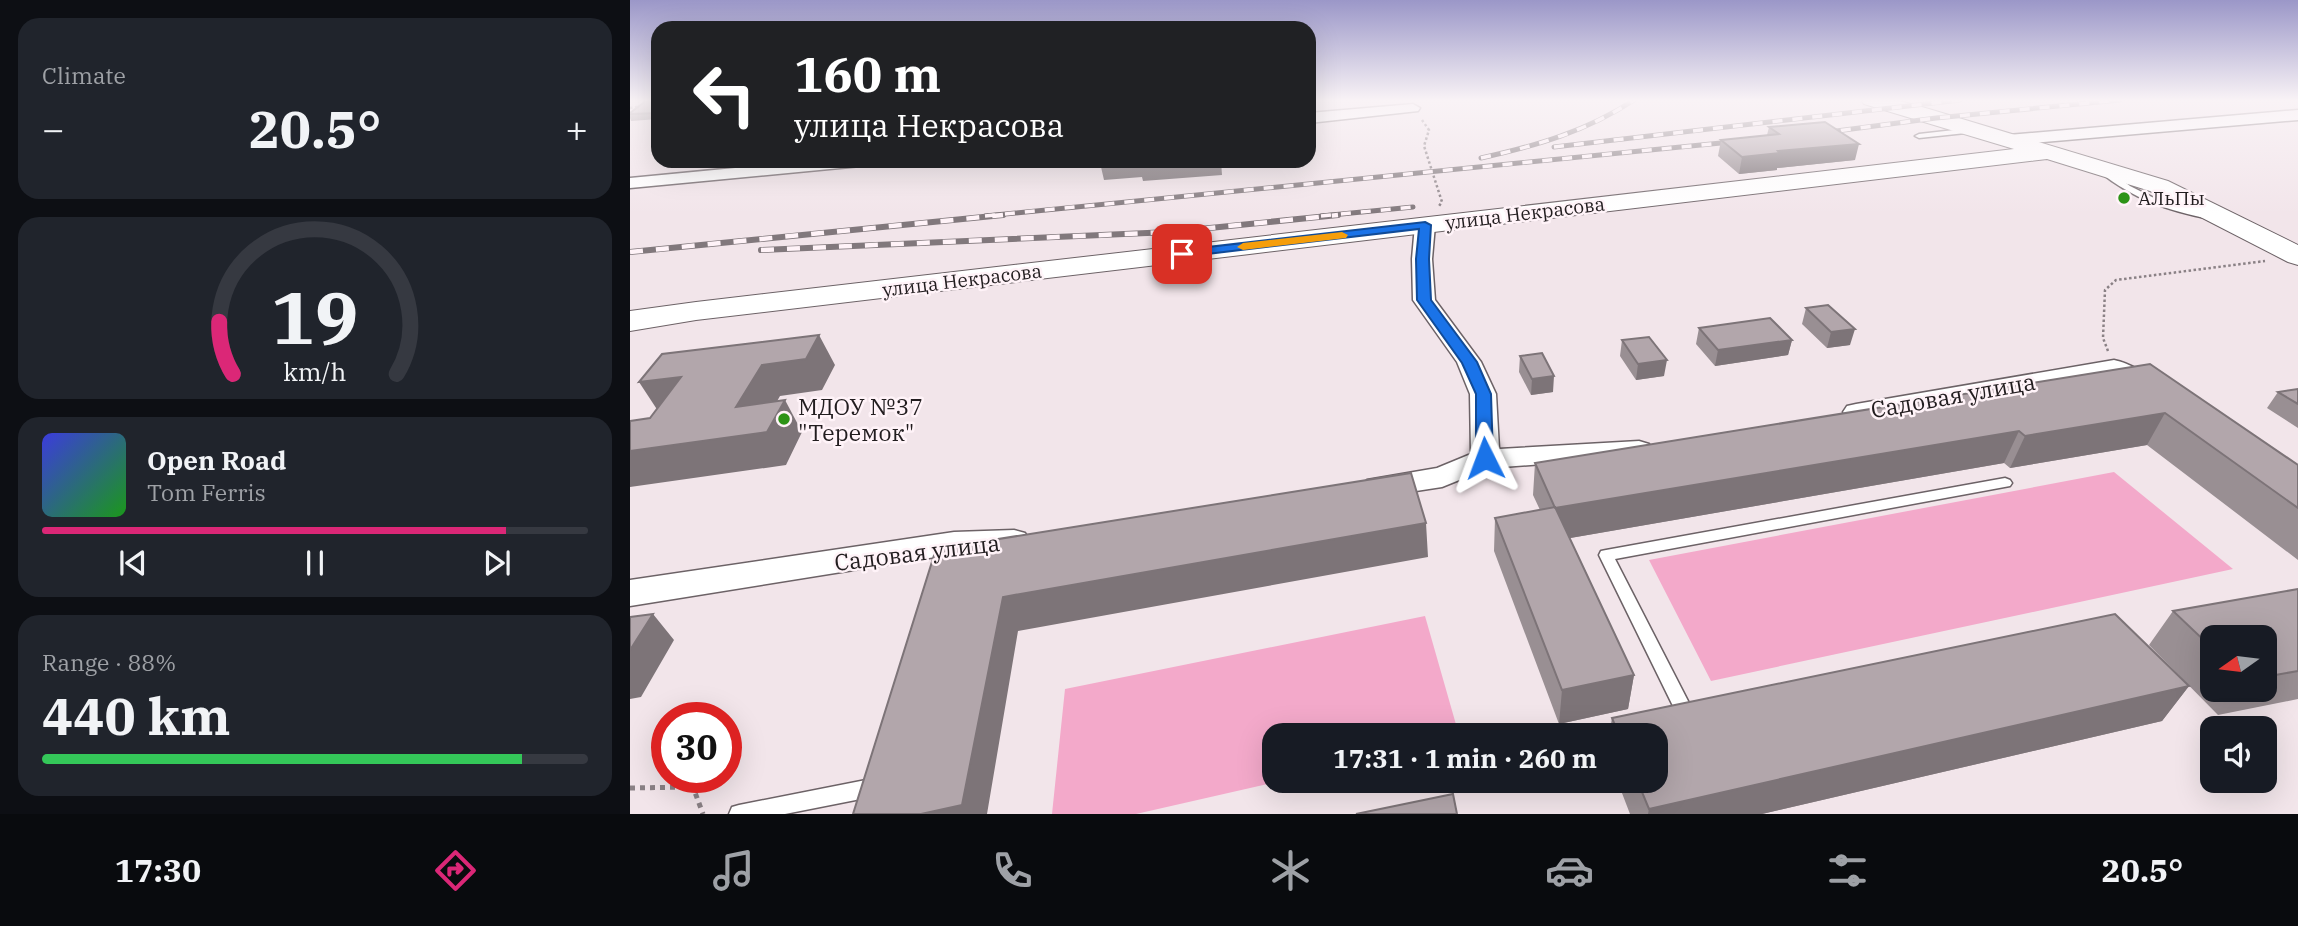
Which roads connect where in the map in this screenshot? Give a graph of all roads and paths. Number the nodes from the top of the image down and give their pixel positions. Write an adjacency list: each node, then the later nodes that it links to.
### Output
1 (1427, 138): 8 (path)
2 (2001, 138): 4 (street)
3 (2026, 138): 4 (street)
4 (2008, 140): 5 (street)
5 (2046, 152): 8 (street, улица Некрасова); 9 (street)
6 (767, 168): 7 (street)
7 (630, 183)
8 (1425, 225): 10 (street, улица Некрасова); 15 (street)
9 (2292, 256): 11 (path)
10 (630, 321)
11 (2114, 367): 12 (street); 13 (street, Садовая улица)
12 (2165, 398)
13 (1835, 416)
14 (1661, 447): 15 (street)
15 (1485, 458): 17 (street)
16 (2005, 483): 20 (lane)
17 (1347, 491)
18 (1038, 539): 19 (street, Садовая улица)
19 (630, 593)
20 (1680, 703)
21 (630, 788): 23 (path)
22 (878, 804): 24 (lane)
23 (703, 814)
24 (739, 814)

